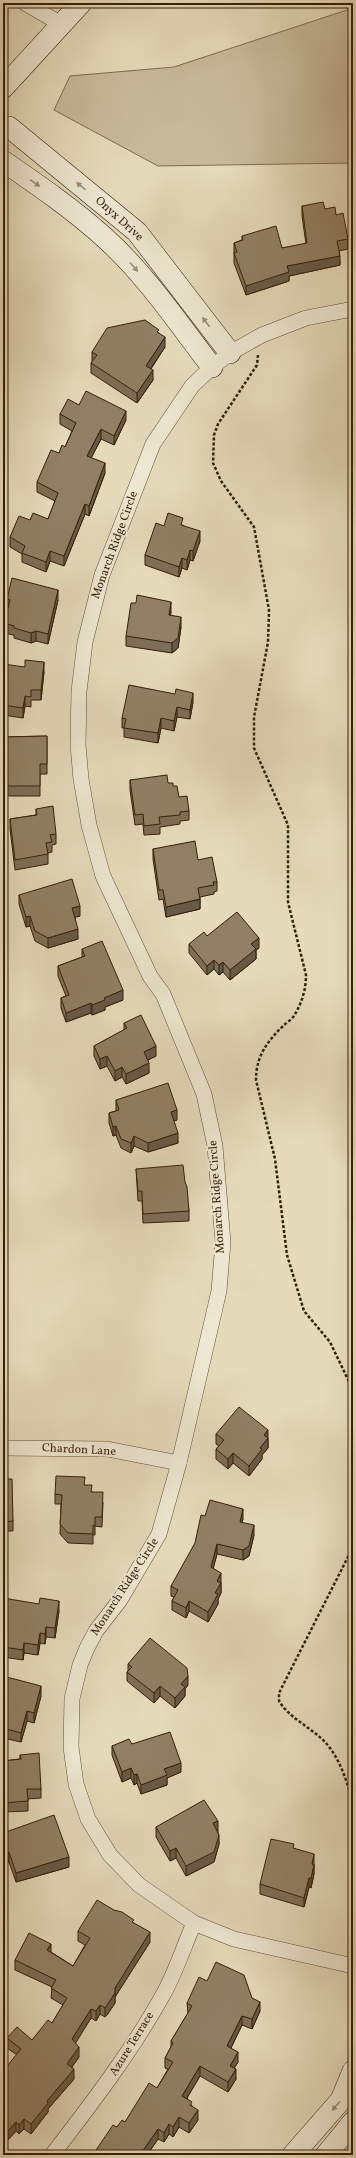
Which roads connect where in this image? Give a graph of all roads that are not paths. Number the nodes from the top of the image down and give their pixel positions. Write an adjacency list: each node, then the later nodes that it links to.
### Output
1 (25, 3): 3 (street)
2 (81, 3): 3 (street)
3 (61, 24): 4 (street)
4 (3, 88)
5 (3, 126): 8 (street, Onyx Drive, one-way to 5)
6 (3, 161): 9 (street, Onyx Drive, one-way to 9)
7 (353, 309): 8 (street, Monarch Ridge Circle)
8 (230, 353): 9 (street, Monarch Ridge Circle)
9 (212, 367): 11 (street, Monarch Ridge Circle)
10 (3, 1448): 11 (street, Chardon Lane)
11 (179, 1463): 12 (street, Monarch Ridge Circle)
12 (194, 1923): 13 (street, Monarch Ridge Circle); 16 (street, Azure Terrace)
13 (353, 1966)
14 (353, 2071): 17 (street, one-way to 17)
15 (353, 2122): 18 (street)
16 (52, 2155)
17 (293, 2155)
18 (326, 2155)

